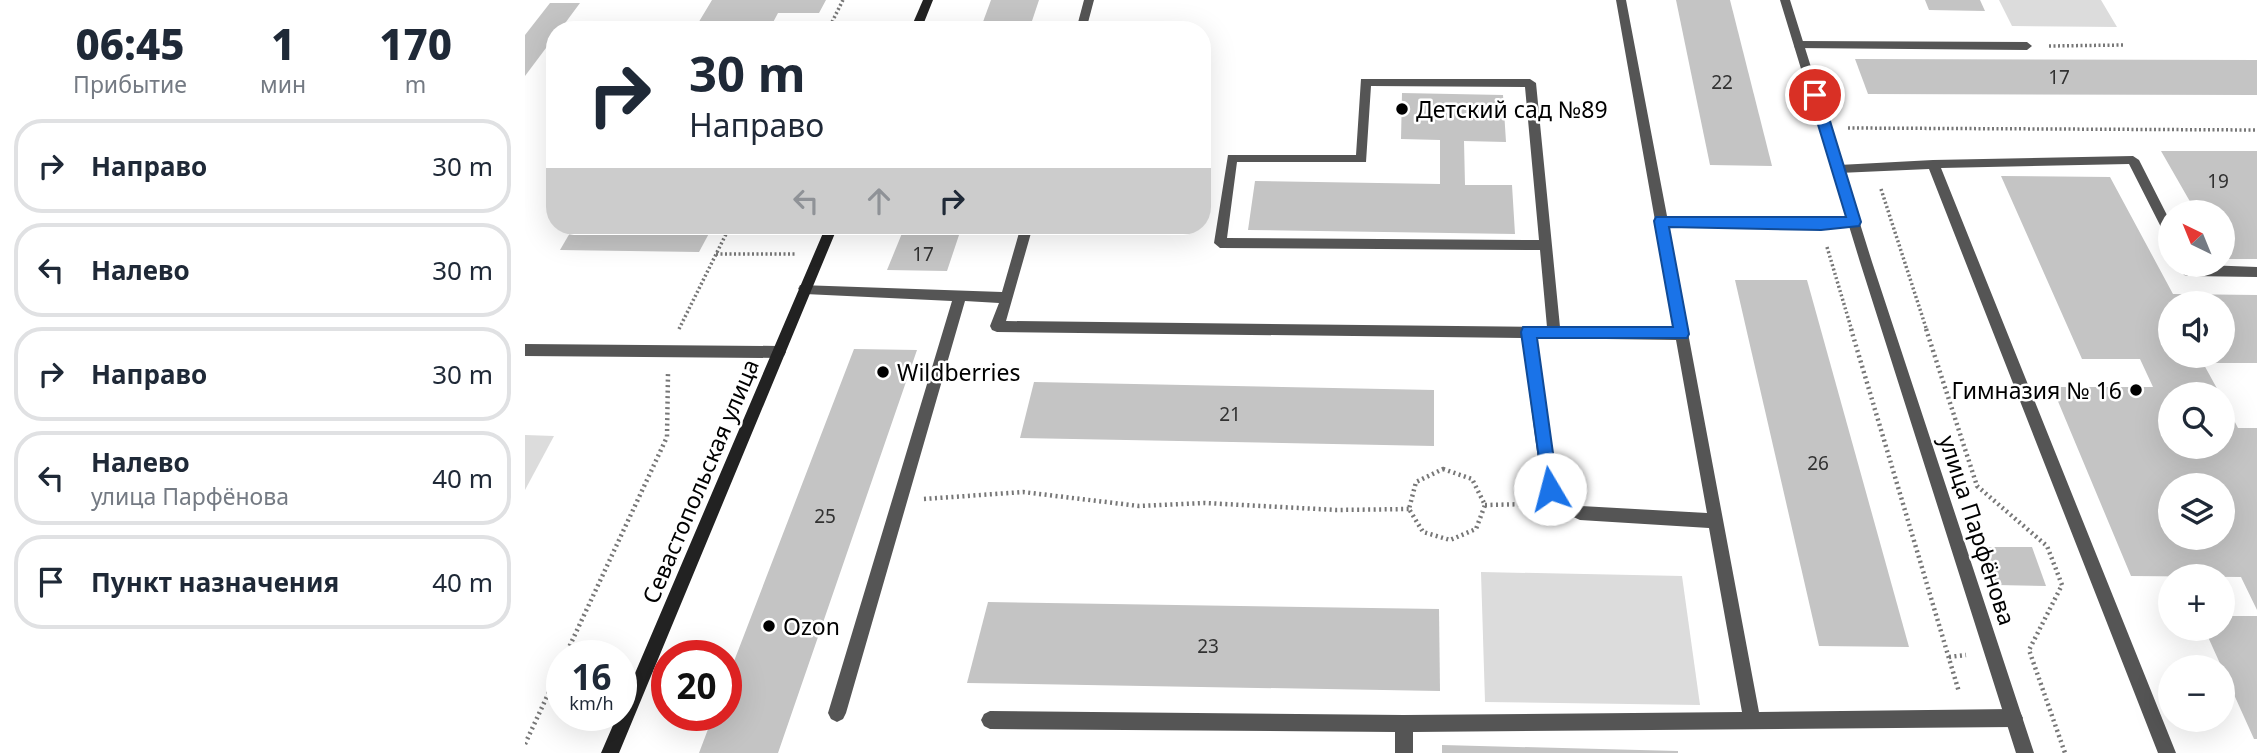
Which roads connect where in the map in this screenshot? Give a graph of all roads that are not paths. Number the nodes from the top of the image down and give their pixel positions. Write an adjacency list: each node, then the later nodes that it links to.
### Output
1 (928, 0): 5 (street)
2 (1089, 0): 6 (street)
3 (1621, 0): 12 (street)
4 (1785, 0): 7 (street, улица Парфёнова)
5 (919, 21)
6 (1083, 21)
7 (1799, 46): 8 (street); 10 (street, улица Парфёнова)
8 (2027, 46)
9 (1933, 164): 10 (street); 11 (street); 36 (street)
10 (1839, 169): 13 (street, улица Парфёнова)
11 (2158, 210)
12 (1661, 221): 13 (street); 24 (street)
13 (1854, 222): 29 (street, улица Парфёнова)
14 (828, 235): 19 (street, Севастопольская улица)
15 (1024, 235): 21 (street)
16 (1546, 245): 16 (street); 23 (street)
17 (2235, 272): 18 (street)
18 (2257, 272)
19 (805, 289): 20 (street); 26 (street, Севастопольская улица)
20 (960, 296): 21 (street); 28 (street)
21 (1007, 298): 22 (street)
22 (1528, 332): 23 (street); 27 (street)
23 (1554, 332): 24 (street)
24 (1681, 334): 27 (street)
25 (525, 350): 26 (street)
26 (779, 352): 33 (street, Севастопольская улица)
27 (1715, 521): 31 (street)
28 (837, 713)
29 (2014, 718): 31 (street); 35 (street, улица Парфёнова)
30 (990, 720): 32 (street)
31 (1752, 721): 32 (street)
32 (1404, 724): 34 (street)
33 (610, 753)
34 (1403, 753)
35 (2025, 753)
36 (2167, 753)

